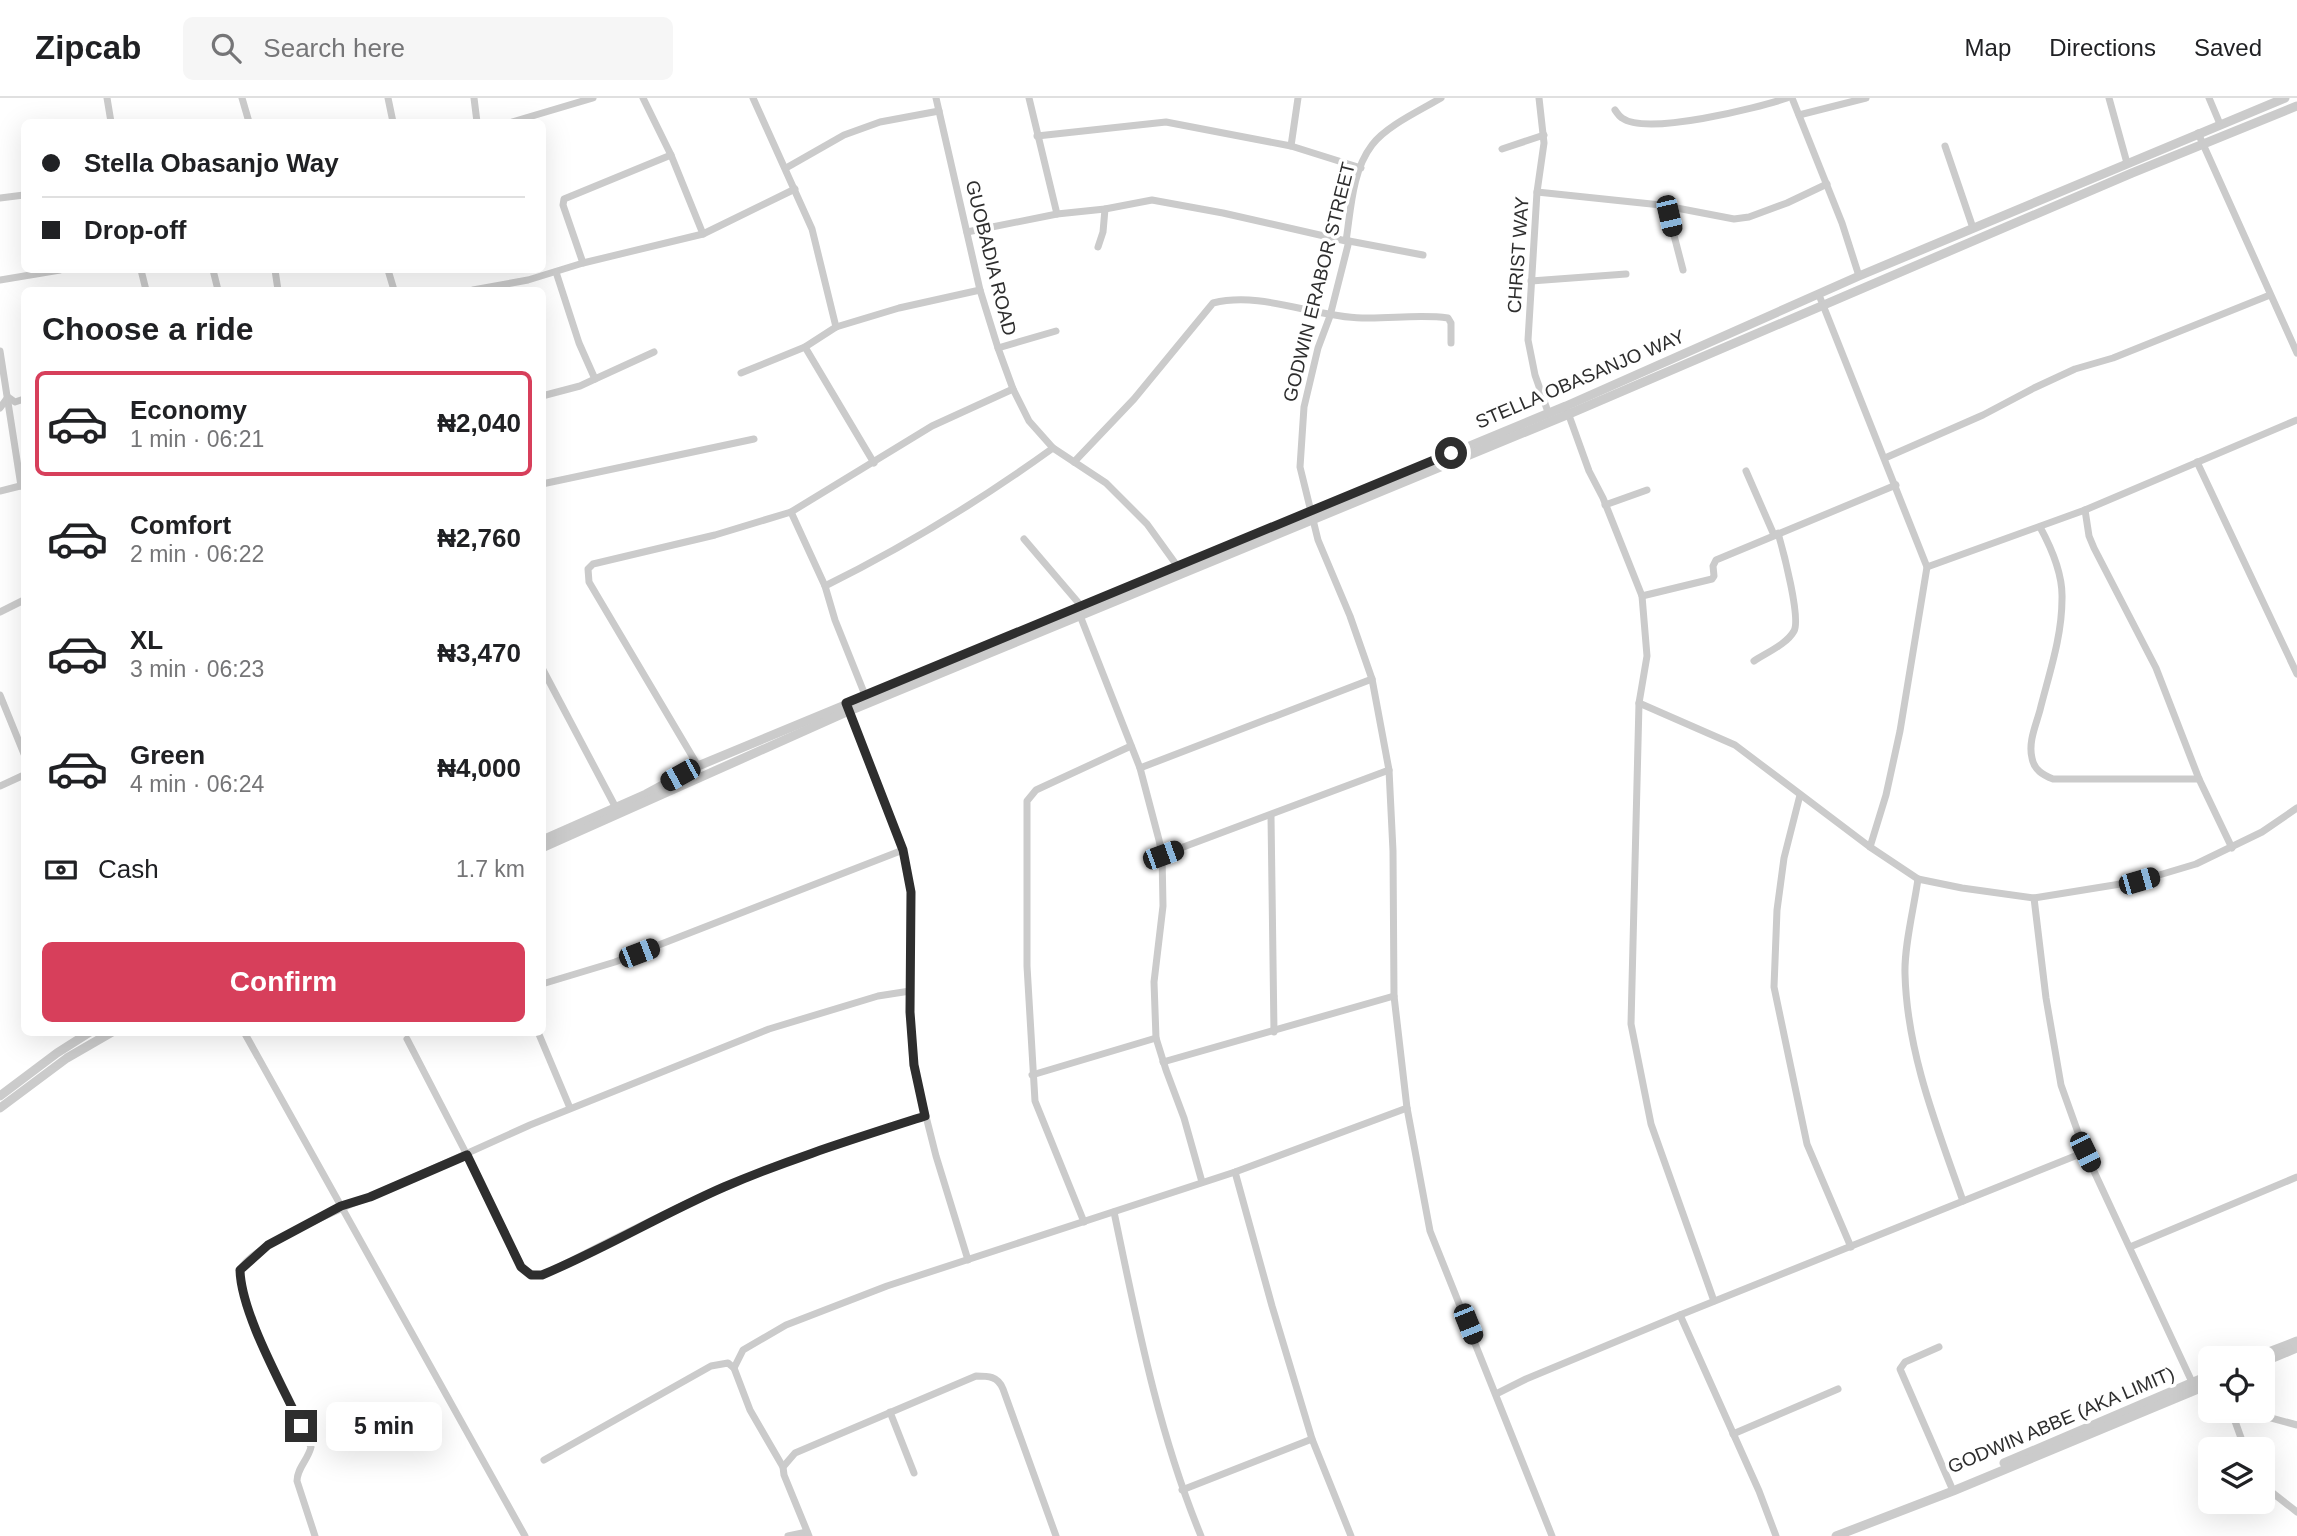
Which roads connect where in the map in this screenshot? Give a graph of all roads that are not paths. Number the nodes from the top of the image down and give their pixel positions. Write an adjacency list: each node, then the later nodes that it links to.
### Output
1 (107, 98): 22 (street)
2 (242, 98): 23 (street)
3 (388, 98): 24 (street)
4 (474, 98): 25 (street)
5 (593, 98): 26 (street)
6 (643, 98): 35 (street)
7 (753, 98): 37 (street)
8 (936, 98): 20 (street, GUOBADIA ROAD)
9 (1029, 98): 30 (street)
10 (1298, 98): 32 (street)
11 (1441, 98): 38 (street, GODWIN ERABOR STREET)
12 (1539, 98): 29 (street, CHRIST WAY)
13 (1789, 98): 19 (street); 21 (street)
14 (1866, 98): 21 (street)
15 (2109, 98): 36 (street)
16 (2209, 98): 27 (street)
17 (2284, 98): 27 (street, STELLA OBASANJO WAY)
18 (2297, 106): 31 (street)
19 (1615, 110)
20 (939, 111): 37 (street); 48 (street, GUOBADIA ROAD)
21 (1799, 115): 39 (street)
22 (110, 119)
23 (248, 119)
24 (392, 119)
25 (477, 119)
26 (522, 119)
27 (2220, 124): 28 (street, STELLA OBASANJO WAY)
28 (2198, 134): 31 (street); 36 (street, STELLA OBASANJO WAY)
29 (1544, 135): 34 (street); 41 (street, CHRIST WAY)
30 (1037, 136): 32 (street); 46 (street)
31 (2203, 144): 64 (street); 65 (street)
32 (1291, 146): 38 (street)
33 (1945, 146): 47 (street)
34 (1502, 149)
35 (671, 156): 49 (street); 53 (street)
36 (2127, 163): 47 (street, STELLA OBASANJO WAY)
37 (786, 168): 40 (street)
38 (1361, 168): 50 (street, GODWIN ERABOR STREET)
39 (1827, 184): 44 (street); 58 (street)
40 (795, 189): 49 (street); 67 (street)
41 (1537, 192): 44 (street); 60 (street, CHRIST WAY)
42 (21, 195): 43 (street)
43 (0, 198)
44 (1661, 205): 54 (street)
45 (1105, 209): 46 (street); 50 (street); 51 (street)
46 (1057, 214): 48 (street)
47 (1973, 228): 58 (street, STELLA OBASANJO WAY)
48 (967, 232): 62 (street, GUOBADIA ROAD)
49 (703, 234): 53 (street)
50 (1348, 241): 52 (street); 66 (street, GODWIN ERABOR STREET)
51 (1098, 247)
52 (1423, 255)
53 (583, 263): 55 (street)
54 (1683, 270)
55 (556, 272): 61 (street); 76 (street)
56 (42, 273): 59 (street)
57 (1626, 274): 60 (street)
58 (1859, 276): 63 (street, STELLA OBASANJO WAY)
59 (0, 280)
60 (1531, 281): 83 (street, CHRIST WAY)
61 (487, 287)
62 (980, 290): 67 (street); 71 (street, GUOBADIA ROAD)
63 (1819, 295): 65 (street); 82 (street, STELLA OBASANJO WAY)
64 (2270, 295): 74 (street); 87 (street)
65 (1823, 306): 82 (street); 87 (street)
66 (1330, 316): 69 (street); 88 (street); 101 (street, GODWIN ERABOR STREET)
67 (836, 327): 70 (street)
68 (1056, 331): 71 (street)
69 (1451, 343)
70 (805, 347): 75 (street); 89 (street)
71 (998, 348): 77 (street, GUOBADIA ROAD)
72 (0, 351): 79 (street)
73 (654, 352): 76 (street)
74 (2297, 353)
75 (741, 373)
76 (595, 379): 78 (street)
77 (1013, 389): 86 (street, GUOBADIA ROAD); 89 (street)
78 (546, 395)
79 (8, 397): 80 (street); 81 (street); 92 (street)
80 (21, 400)
81 (0, 408)
82 (1567, 410): 83 (street, STELLA OBASANJO WAY); 98 (street); 101 (street)
83 (1548, 412): 101 (street, STELLA OBASANJO WAY)
84 (2297, 420): 90 (street)
85 (754, 439): 93 (street)
86 (1053, 448): 88 (street, GUOBADIA ROAD); 108 (street)
87 (1885, 458): 95 (street)
88 (1074, 462): 106 (street, GUOBADIA ROAD)
89 (874, 463): 100 (street)
90 (2197, 463): 99 (street); 114 (street)
91 (1746, 471): 103 (street)
92 (21, 479)
93 (546, 483)
94 (21, 485): 97 (street)
95 (1896, 485): 103 (street); 107 (street)
96 (1647, 490): 98 (street)
97 (0, 491)
98 (1605, 505): 109 (street)
99 (2085, 510): 102 (street); 127 (street)
100 (791, 512): 108 (street); 123 (street)
101 (1311, 515): 105 (street, STELLA OBASANJO WAY); 116 (street, GODWIN ERABOR STREET)
102 (2040, 527): 107 (street); 127 (street)
103 (1776, 534): 109 (street); 113 (street)
104 (1024, 539): 111 (street)
105 (1199, 563): 106 (street, STELLA OBASANJO WAY); 111 (street)
106 (1178, 567): 111 (street, STELLA OBASANJO WAY)
107 (1927, 567): 136 (street)
108 (825, 586): 118 (street)
109 (1642, 596): 119 (street)
110 (21, 602): 112 (street)
111 (1080, 611): 118 (street, STELLA OBASANJO WAY); 120 (street); 121 (street)
112 (0, 612)
113 (1754, 661)
114 (2297, 674)
115 (546, 676): 131 (street)
116 (1372, 679): 124 (street); 125 (street, GODWIN ERABOR STREET)
117 (0, 695): 122 (street)
118 (865, 695): 120 (street, STELLA OBASANJO WAY)
119 (1639, 703): 129 (street); 171 (street)
120 (847, 707): 123 (street, STELLA OBASANJO WAY); 130 (street); 138 (street)
121 (1131, 746): 124 (street); 153 (street)
122 (21, 747)
123 (698, 766): 130 (street, STELLA OBASANJO WAY)
124 (1140, 768): 139 (street)
125 (1390, 770): 133 (street); 144 (street, GODWIN ERABOR STREET)
126 (21, 776): 128 (street)
127 (2199, 779): 137 (street)
128 (0, 786)
129 (1800, 794): 136 (street); 168 (street)
130 (640, 800): 131 (street, STELLA OBASANJO WAY); 135 (street)
131 (615, 806): 134 (street, STELLA OBASANJO WAY)
132 (2297, 808): 137 (street)
133 (1270, 816): 139 (street); 145 (street)
134 (546, 838)
135 (546, 846)
136 (1870, 847): 140 (street)
137 (2232, 848): 141 (street)
138 (903, 850): 142 (street); 143 (street)
139 (1163, 855): 150 (street)
140 (1918, 879): 141 (street); 164 (street)
141 (2034, 898): 159 (street)
142 (546, 983)
143 (910, 991): 156 (street); 158 (street)
144 (1394, 996): 145 (street); 157 (street, GODWIN ERABOR STREET)
145 (1274, 1032): 152 (street)
146 (84, 1036): 154 (street)
147 (105, 1036): 155 (street)
148 (246, 1036): 165 (street)
149 (540, 1036): 156 (street)
150 (1156, 1038): 152 (street); 153 (street)
151 (407, 1039): 160 (street)
152 (1163, 1062): 163 (street)
153 (1032, 1075): 167 (street)
154 (2, 1091)
155 (0, 1108)
156 (570, 1108): 160 (street)
157 (1407, 1108): 161 (street); 183 (street, GODWIN ERABOR STREET)
158 (925, 1116): 160 (street); 170 (street)
159 (2085, 1152): 164 (street); 169 (street)
160 (467, 1155): 165 (street)
161 (1236, 1172): 163 (street); 188 (street)
162 (2297, 1177): 169 (street)
163 (1202, 1182): 166 (street)
164 (1963, 1201): 168 (street)
165 (341, 1206): 198 (street); 199 (street)
166 (1114, 1212): 167 (street); 193 (street)
167 (1084, 1222): 170 (street)
168 (1851, 1247): 171 (street)
169 (2130, 1247): 179 (street)
170 (968, 1260): 178 (street)
171 (1714, 1301): 172 (street)
172 (1680, 1315): 183 (street); 187 (street)
173 (2297, 1341): 176 (street)
174 (1939, 1348): 192 (street)
175 (2297, 1349): 177 (street)
176 (2275, 1350)
177 (2275, 1357)
178 (734, 1368): 189 (street); 190 (street)
179 (2192, 1382): 180 (street, GODWIN ABBE (AKA LIMIT)); 192 (street, GODWIN ABBE (AKA LIMIT))
180 (2198, 1382)
181 (2198, 1386): 195 (street, GODWIN ABBE (AKA LIMIT))
182 (1838, 1390): 187 (street)
183 (1496, 1394): 204 (street, GODWIN ERABOR STREET)
184 (890, 1412): 190 (street); 191 (street); 201 (street)
185 (2275, 1419): 186 (street)
186 (2297, 1425)
187 (1733, 1434): 205 (street)
188 (1312, 1439): 193 (street); 203 (street)
189 (544, 1460)
190 (783, 1467): 197 (street)
191 (914, 1473)
192 (1951, 1486): 195 (street, GODWIN ABBE (AKA LIMIT))
193 (1182, 1490): 202 (street)
194 (2275, 1495): 196 (street)
195 (1927, 1500): 206 (street, GODWIN ABBE (AKA LIMIT))
196 (2297, 1512)
197 (808, 1534): 200 (street)
198 (315, 1536)
199 (525, 1536)
200 (788, 1536)
201 (1056, 1536)
202 (1201, 1536)
203 (1351, 1536)
204 (1552, 1536)
205 (1776, 1536)
206 (1836, 1536)

